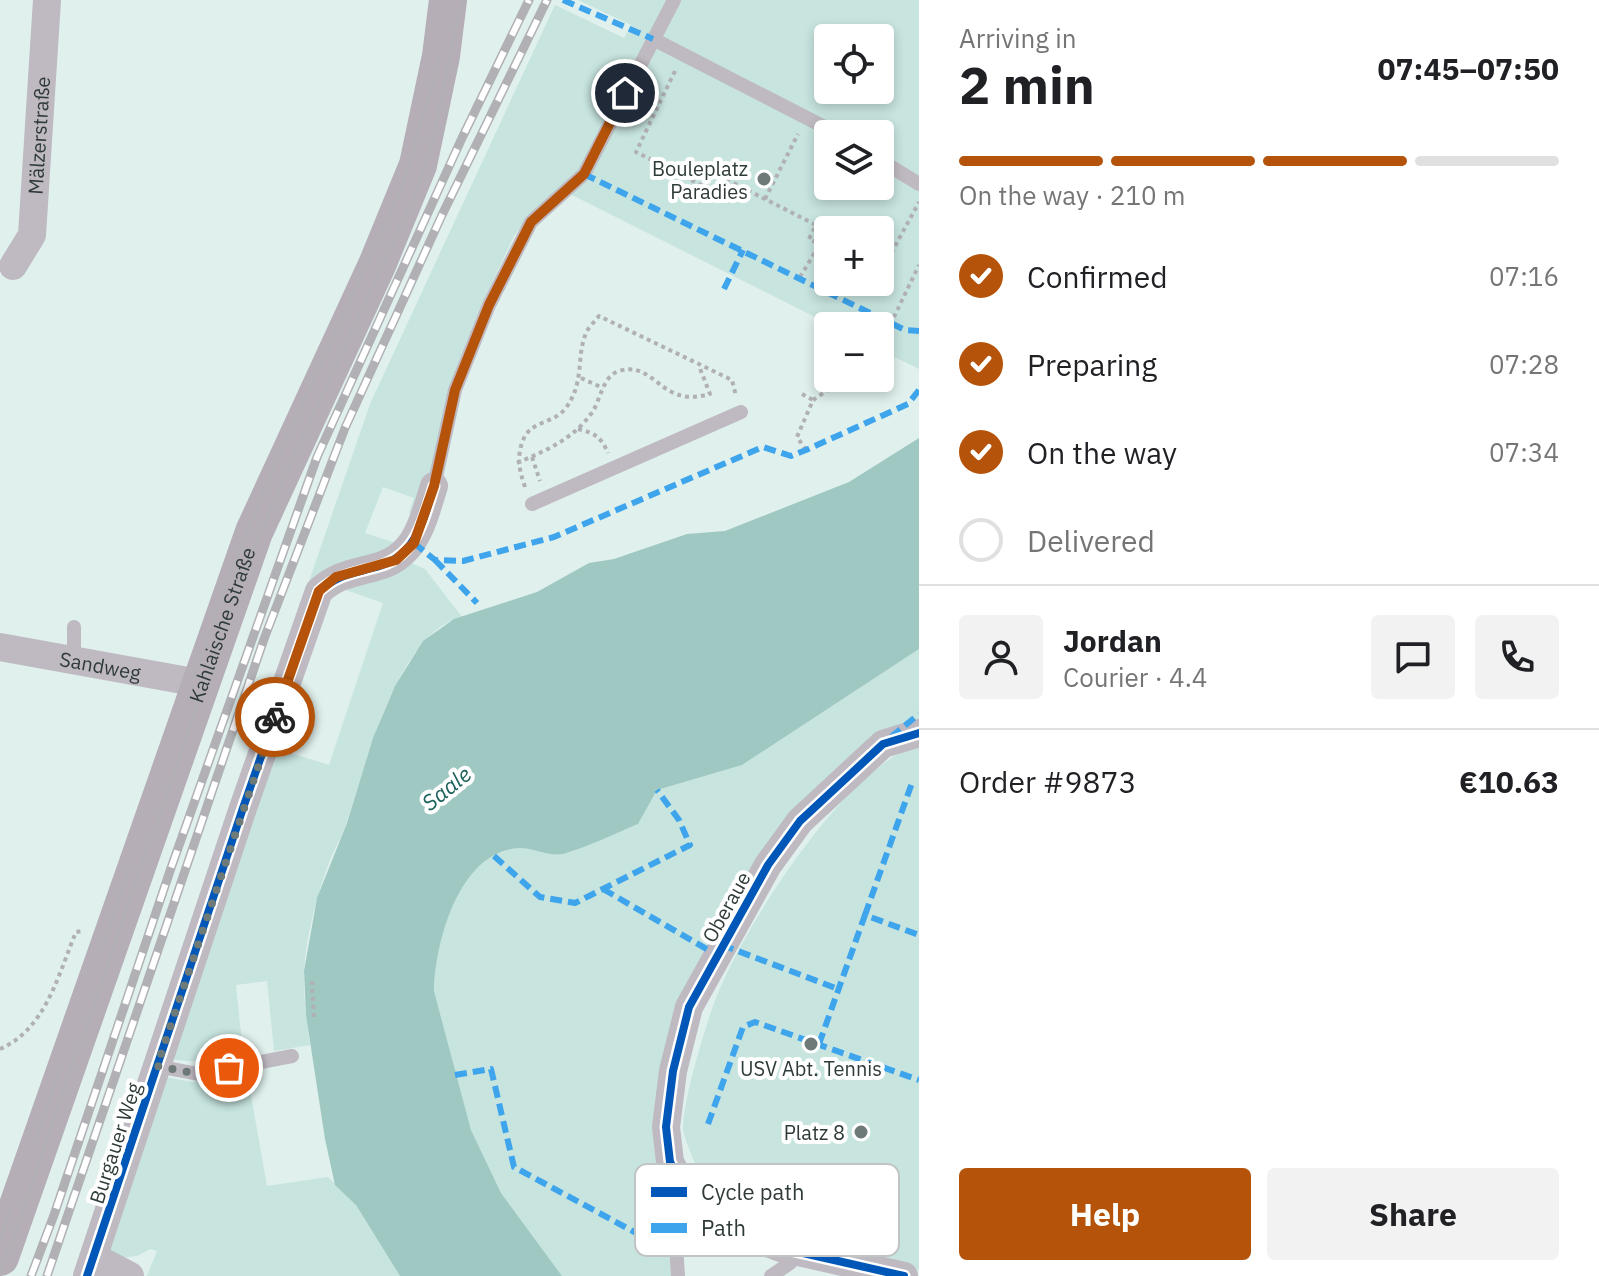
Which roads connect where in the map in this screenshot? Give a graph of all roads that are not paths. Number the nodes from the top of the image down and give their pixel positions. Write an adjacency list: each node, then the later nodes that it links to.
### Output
1 (47, 0): 8 (street, Mälzerstraße)
2 (448, 0): 15 (main road, Kahlaische Straße)
3 (674, 0): 4 (lane, Burgauer Weg)
4 (653, 39): 5 (lane); 10 (lane, Burgauer Weg)
5 (814, 122)
6 (894, 169): 7 (lane)
7 (919, 184)
8 (13, 266)
9 (741, 412): 11 (lane)
10 (434, 486): 18 (street, Burgauer Weg)
11 (539, 501)
12 (74, 627): 14 (lane)
13 (0, 647): 14 (street, Sandweg)
14 (74, 659): 15 (street, Sandweg)
15 (199, 683): 21 (main road, Kahlaische Straße)
16 (919, 733): 19 (street, Oberaue)
17 (292, 1056): 18 (lane)
18 (157, 1066): 23 (street, Burgauer Weg)
19 (670, 1162)
20 (677, 1256): 25 (lane, Oberaue)
21 (0, 1257)
22 (792, 1260): 26 (lane); 27 (street)
23 (90, 1266): 24 (street, Burgauer Weg)
24 (130, 1276)
25 (678, 1276)
26 (771, 1276)
27 (904, 1276)

